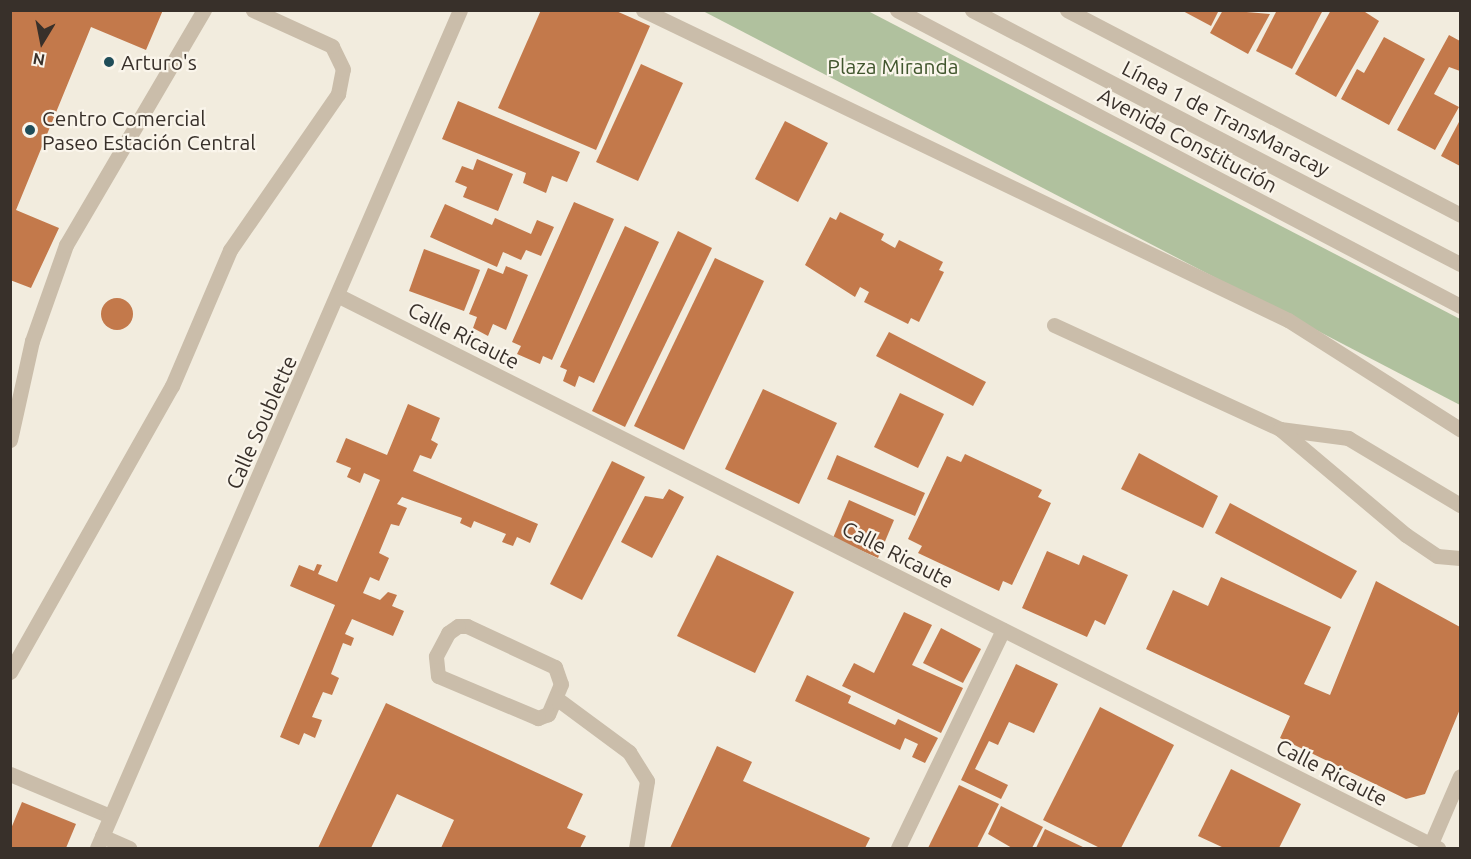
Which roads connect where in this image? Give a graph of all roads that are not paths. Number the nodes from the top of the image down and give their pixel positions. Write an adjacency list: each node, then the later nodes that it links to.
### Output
1 (204, 10): 15 (street)
2 (253, 10): 19 (street)
3 (460, 10): 10 (street, Calle Soublette)
4 (643, 10): 14 (street)
5 (897, 10): 11 (street, Avenida Constitución)
6 (972, 10): 9 (street, Línea 1 de TransMaracay)
7 (1067, 10): 8 (street)
8 (1461, 215)
9 (1461, 264)
10 (339, 296): 18 (street, Calle Ricaute); 23 (street, Calle Soublette)
11 (1461, 306)
12 (1054, 325): 13 (street)
13 (1280, 429): 16 (street); 17 (street)
14 (1461, 429)
15 (10, 440)
16 (1461, 505)
17 (1461, 558)
18 (1003, 630): 25 (street, Calle Ricaute); 28 (street)
19 (10, 672)
20 (556, 698): 20 (street); 27 (street)
21 (10, 774): 23 (street)
22 (1461, 776): 25 (street)
23 (110, 816): 24 (street, Calle Soublette)
24 (100, 842): 26 (street)
25 (1432, 847)
26 (129, 849)
27 (636, 849)
28 (898, 849)

